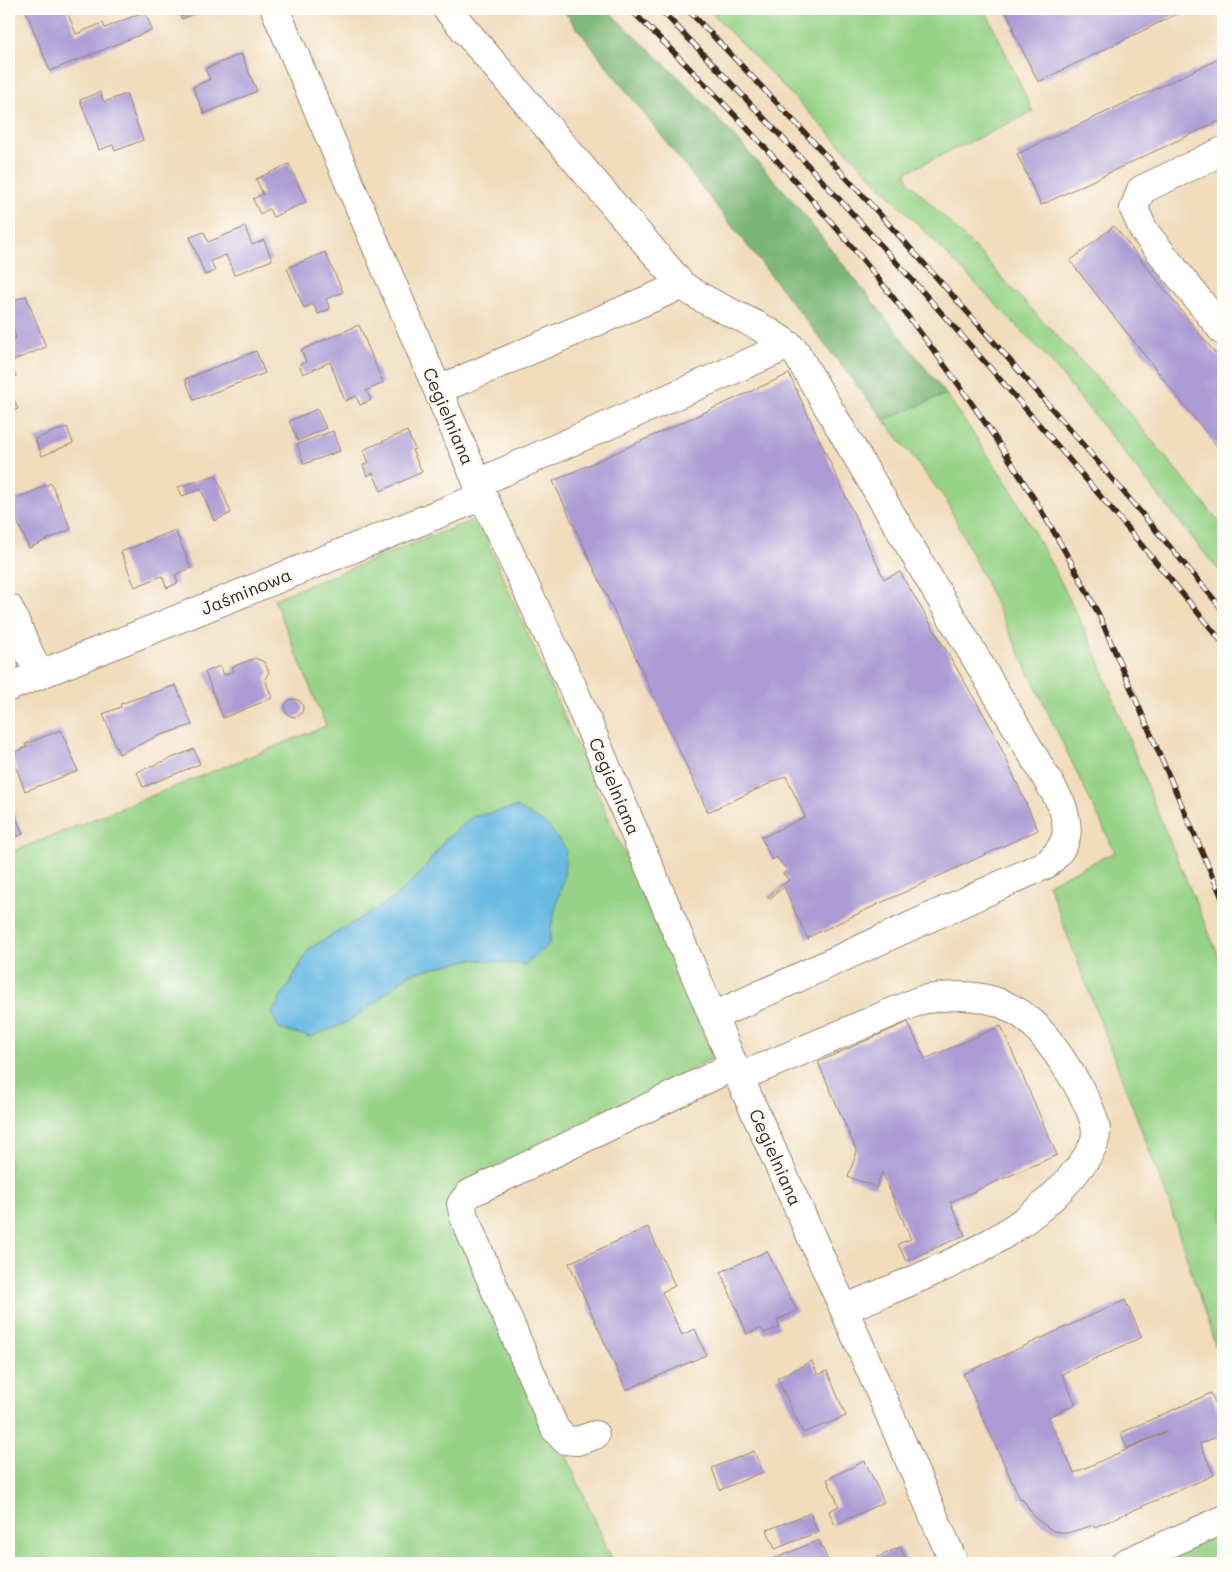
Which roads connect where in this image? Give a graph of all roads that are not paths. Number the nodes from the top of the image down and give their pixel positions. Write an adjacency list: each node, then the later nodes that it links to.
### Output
1 (275, 9): 7 (street, Cegielniana)
2 (447, 9): 4 (street)
3 (1223, 151): 5 (street)
4 (682, 286): 6 (street); 7 (street)
5 (1223, 332)
6 (789, 345): 8 (street, Jaśminowa); 12 (street)
7 (438, 390): 8 (street, Cegielniana)
8 (481, 490): 10 (street, Jaśminowa); 12 (street, Cegielniana)
9 (9, 608): 10 (street)
10 (38, 675): 11 (street, Jaśminowa)
11 (9, 687)
12 (714, 1016): 13 (street, Cegielniana)
13 (737, 1071): 14 (street, Cegielniana); 14 (street); 15 (street)
14 (844, 1309): 17 (street, Cegielniana)
15 (594, 1435)
16 (1223, 1520): 18 (street)
17 (954, 1563)
18 (1125, 1563)

